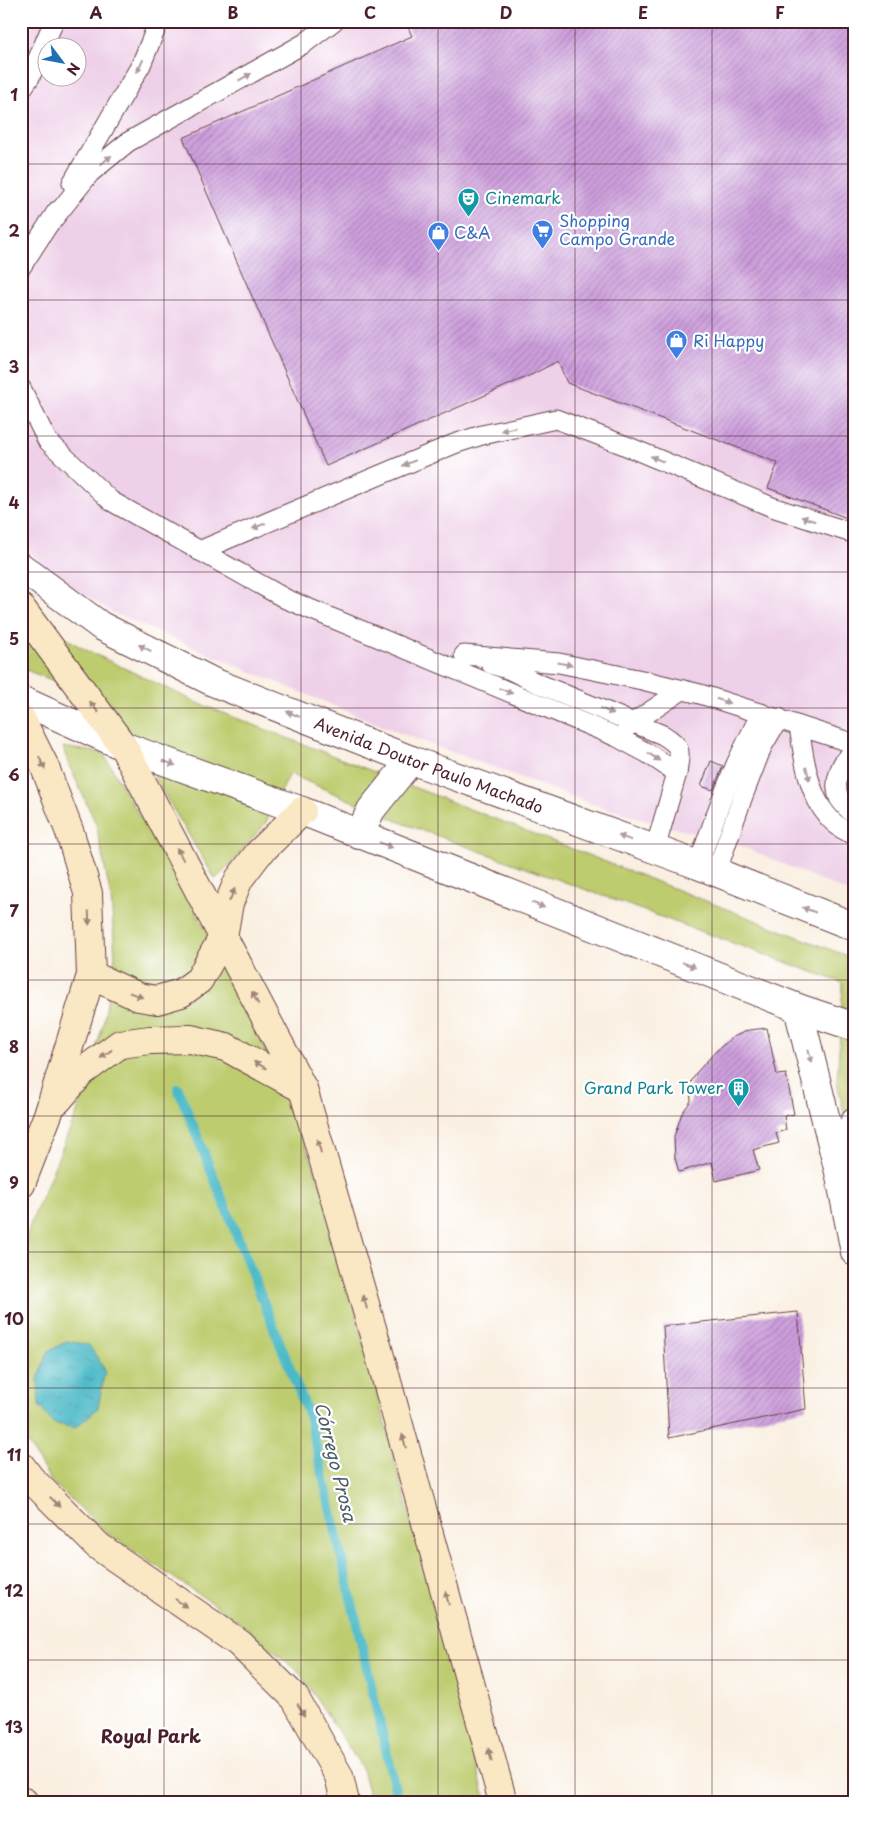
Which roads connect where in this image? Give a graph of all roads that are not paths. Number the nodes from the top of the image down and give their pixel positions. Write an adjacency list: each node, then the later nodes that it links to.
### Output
1 (54, 21): 4 (lane)
2 (159, 21): 5 (lane, one-way to 5)
3 (334, 21): 5 (lane, one-way to 3)
4 (21, 90)
5 (51, 222): 6 (lane)
6 (21, 267)
7 (21, 388): 9 (lane)
8 (855, 534): 9 (lane, one-way to 9)
9 (199, 552): 12 (lane)
10 (21, 567): 23 (street, Avenida Doutor Paulo Machado, one-way to 10)
11 (21, 608): 21 (main road, one-way to 11)
12 (462, 664): 13 (lane, one-way to 13); 17 (lane, one-way to 17); 19 (lane, one-way to 19)
13 (682, 690): 15 (lane, one-way to 15); 17 (lane)
14 (21, 700): 21 (street)
15 (770, 716): 18 (lane); 30 (lane)
16 (21, 719): 33 (main road, one-way to 33)
17 (634, 722): 19 (lane); 24 (lane)
18 (799, 726): 20 (lane); 27 (lane, one-way to 27)
19 (617, 737): 24 (lane, one-way to 24)
20 (855, 744)
21 (123, 746): 25 (street, one-way to 25); 32 (main road, one-way to 21)
22 (855, 753): 26 (lane)
23 (411, 760): 28 (street); 29 (street, Avenida Doutor Paulo Machado, one-way to 23)
24 (677, 773): 29 (lane)
25 (302, 811): 28 (street); 32 (main road, one-way to 25)
26 (855, 816)
27 (855, 834)
28 (359, 835): 34 (street, one-way to 34)
29 (655, 849): 30 (street, Avenida Doutor Paulo Machado)
30 (707, 869): 31 (street, Avenida Doutor Paulo Machado, one-way to 30)
31 (855, 927)
32 (223, 938): 33 (main road, one-way to 32); 36 (main road, one-way to 32)
33 (91, 975): 37 (main road)
34 (798, 1008): 35 (street); 39 (street, one-way to 39)
35 (855, 1027)
36 (303, 1089): 37 (main road, one-way to 37); 44 (main road, one-way to 36)
37 (50, 1109): 40 (main road)
38 (855, 1122): 39 (street)
39 (840, 1176): 41 (street)
40 (21, 1184)
41 (855, 1252)
42 (21, 1466): 43 (main road, one-way to 43)
43 (345, 1802)
44 (503, 1802)

